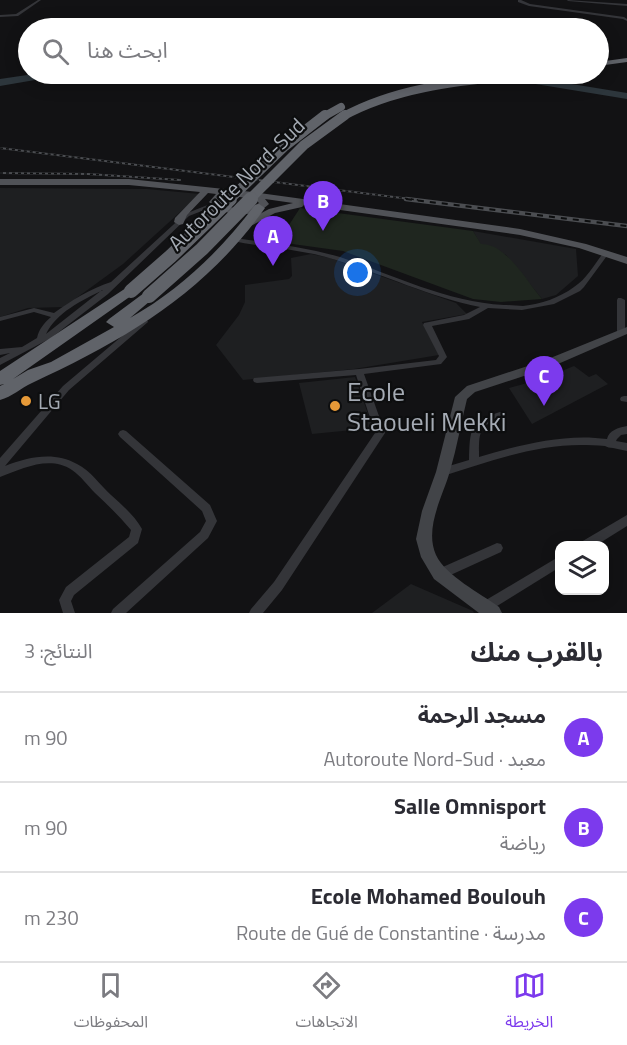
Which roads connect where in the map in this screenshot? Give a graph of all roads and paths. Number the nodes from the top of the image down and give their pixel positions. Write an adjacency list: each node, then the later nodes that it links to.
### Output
1 (40, 0): 17 (street)
2 (520, 0): 10 (street)
3 (538, 0): 10 (street)
4 (568, 0): 5 (street)
5 (573, 0): 6 (street); 13 (street)
6 (588, 2): 7 (street); 14 (street)
7 (605, 2): 9 (street); 11 (street); 15 (street)
8 (550, 3): 12 (street)
9 (627, 4): 11 (street)
10 (529, 5): 12 (street)
11 (621, 5): 16 (street)
12 (543, 7): 13 (street)
13 (558, 9): 14 (street)
14 (576, 11): 15 (street)
15 (591, 13): 16 (street)
16 (606, 15): 18 (street)
17 (0, 16)
18 (626, 18)
19 (627, 58): 20 (highway)
20 (609, 60)
21 (433, 84): 43 (highway, Autoroute Nord-Sud, bridge)
22 (464, 84): 36 (highway, Autoroute Nord-Sud, bridge)
23 (0, 182): 24 (main road)
24 (176, 186): 25 (main road); 26 (main road)
25 (204, 193): 27 (main road); 30 (main road)
26 (232, 193): 27 (main road); 29 (main road)
27 (214, 202): 29 (main road); 30 (street)
28 (306, 202): 29 (main road); 29 (main road); 31 (main road); 33 (main road)
29 (258, 203): 31 (highway)
30 (179, 222): 35 (street)
31 (245, 226): 32 (highway)
32 (235, 240): 36 (highway); 38 (street)
33 (606, 253): 34 (main road); 38 (street)
34 (627, 261)
35 (114, 283): 39 (street); 42 (street)
36 (156, 300): 51 (highway, Autoroute Nord-Sud); 58 (street)
37 (621, 300): 41 (street)
38 (485, 307): 48 (street)
39 (57, 316): 40 (street); 42 (street)
40 (0, 319)
41 (624, 332): 59 (main road)
42 (41, 340): 44 (street)
43 (60, 341): 47 (highway); 49 (highway, Autoroute Nord-Sud)
44 (27, 348): 45 (street); 46 (street)
45 (0, 352)
46 (0, 362)
47 (0, 370)
48 (359, 372): 50 (street); 69 (street)
49 (0, 379)
50 (257, 380)
51 (0, 394)
52 (500, 415): 57 (street)
53 (627, 430): 55 (street)
54 (123, 434): 68 (street)
55 (611, 444): 56 (street); 57 (street)
56 (627, 447)
57 (474, 462): 59 (street)
58 (0, 465)
59 (443, 472): 65 (main road)
60 (0, 473): 67 (street)
61 (627, 520): 62 (street)
62 (593, 541)
63 (497, 548): 65 (street)
64 (555, 564): 66 (street)
65 (440, 574): 66 (main road)
66 (489, 610)
67 (69, 613)
68 (117, 613)
69 (255, 613)

